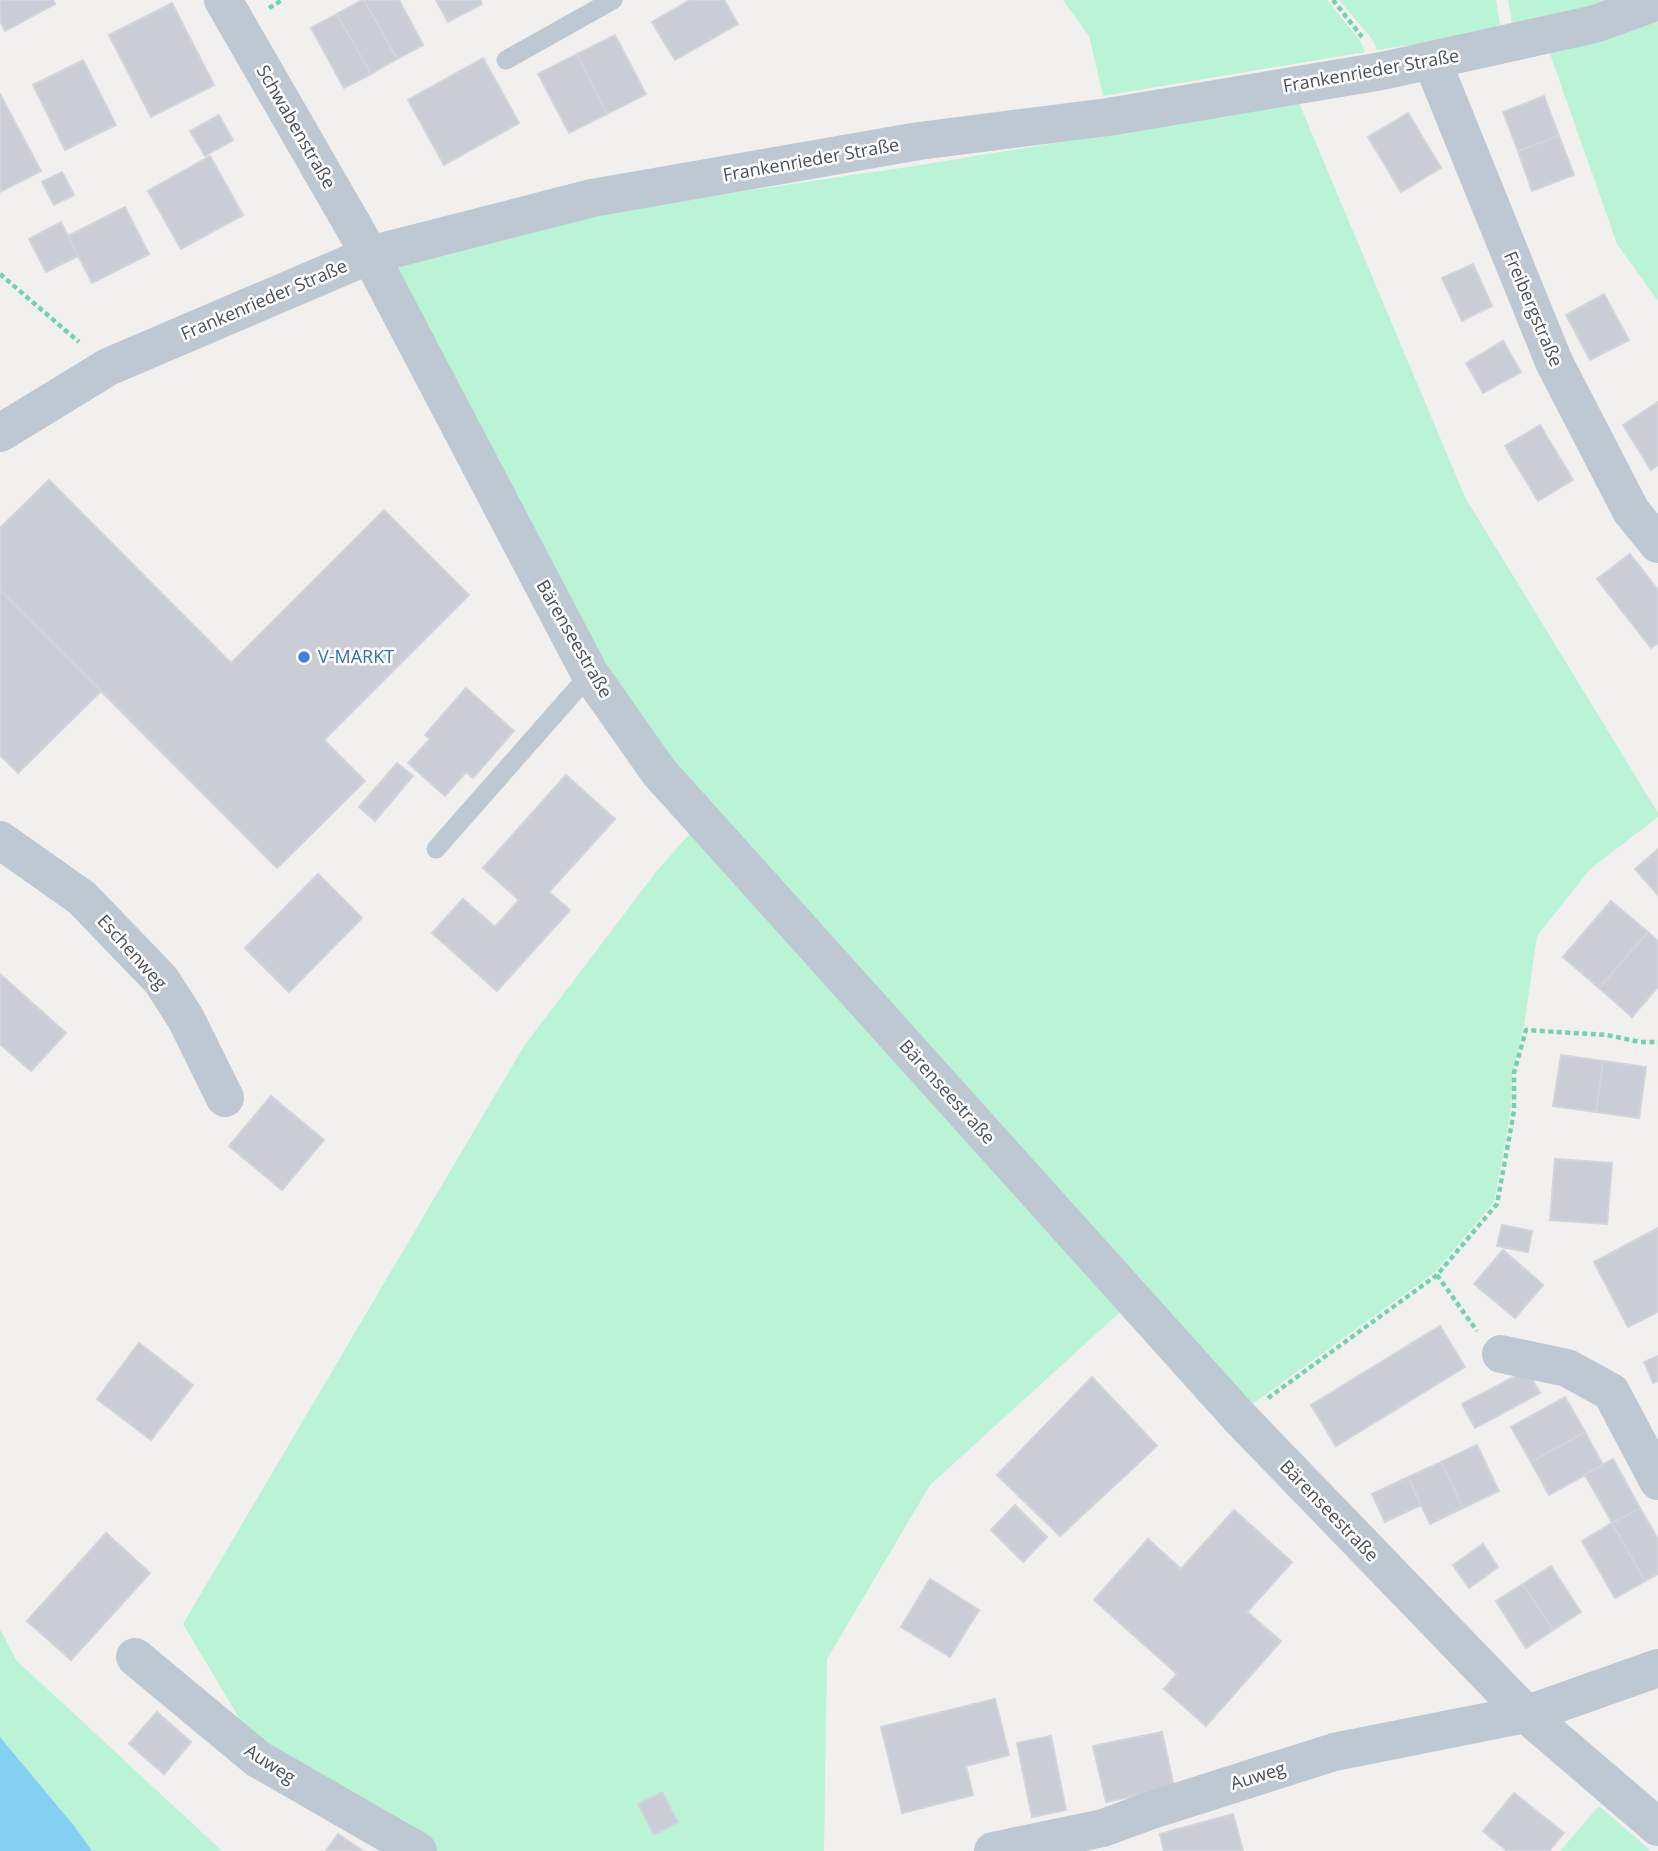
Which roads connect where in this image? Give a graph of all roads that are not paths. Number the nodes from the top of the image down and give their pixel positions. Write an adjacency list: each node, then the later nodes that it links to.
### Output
1 (223, 0): 6 (street, Schwabenstraße)
2 (612, 0): 4 (lane)
3 (1658, 1): 5 (street, Frankenrieder Straße)
4 (506, 60)
5 (1432, 61): 6 (street, Frankenrieder Straße); 8 (street, Freibergstraße)
6 (370, 254): 7 (street, Frankenrieder Straße); 9 (street, Bärenseestraße)
7 (0, 433)
8 (1658, 544)
9 (590, 674): 11 (lane); 17 (street, Bärenseestraße)
10 (0, 840): 12 (street, Eschenweg)
11 (436, 849)
12 (225, 1097)
13 (1501, 1354): 14 (street)
14 (1658, 1481)
15 (135, 1657): 19 (street, Auweg)
16 (1658, 1668): 17 (street, Auweg)
17 (1526, 1714): 18 (street, Bärenseestraße); 20 (street, Auweg)
18 (1658, 1827)
19 (418, 1851)
20 (993, 1851)

